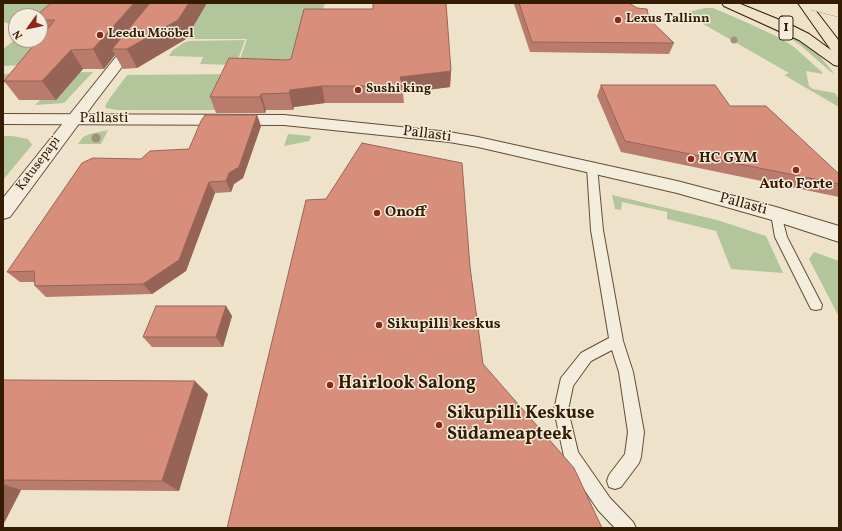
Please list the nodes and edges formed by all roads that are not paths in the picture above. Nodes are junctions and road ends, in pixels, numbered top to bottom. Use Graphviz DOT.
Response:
graph roads {
  1 [pos="165,3"];
  2 [pos="728,3"];
  3 [pos="804,3"];
  4 [pos="812,3"];
  5 [pos="823,3"];
  6 [pos="839,13"];
  7 [pos="825,32"];
  8 [pos="839,51"];
  9 [pos="839,62"];
  10 [pos="3,119"];
  11 [pos="73,119"];
  12 [pos="592,167"];
  13 [pos="3,212"];
  14 [pos="776,214"];
  15 [pos="839,234"];
  16 [pos="816,305"];
  17 [pos="616,341"];
  18 [pos="615,481"];
  19 [pos="627,528"];
  1 -- 11 [label="street, Katusepapi"];
  2 -- 9 [label="main road, 1"];
  3 -- 7 [label="main road"];
  4 -- 6 [label="main road, bridge"];
  5 -- 6 [label="main road"];
  6 -- 7 [label="main road"];
  7 -- 8 [label="main road"];
  10 -- 11 [label="street, Pallasti"];
  11 -- 12 [label="street, Pallasti"];
  11 -- 13 [label="street, Katusepapi"];
  12 -- 14 [label="street, Pallasti"];
  12 -- 17 [label="lane"];
  14 -- 15 [label="street, Pallasti"];
  14 -- 16 [label="lane"];
  17 -- 18 [label="lane"];
  17 -- 19 [label="lane"];
}
